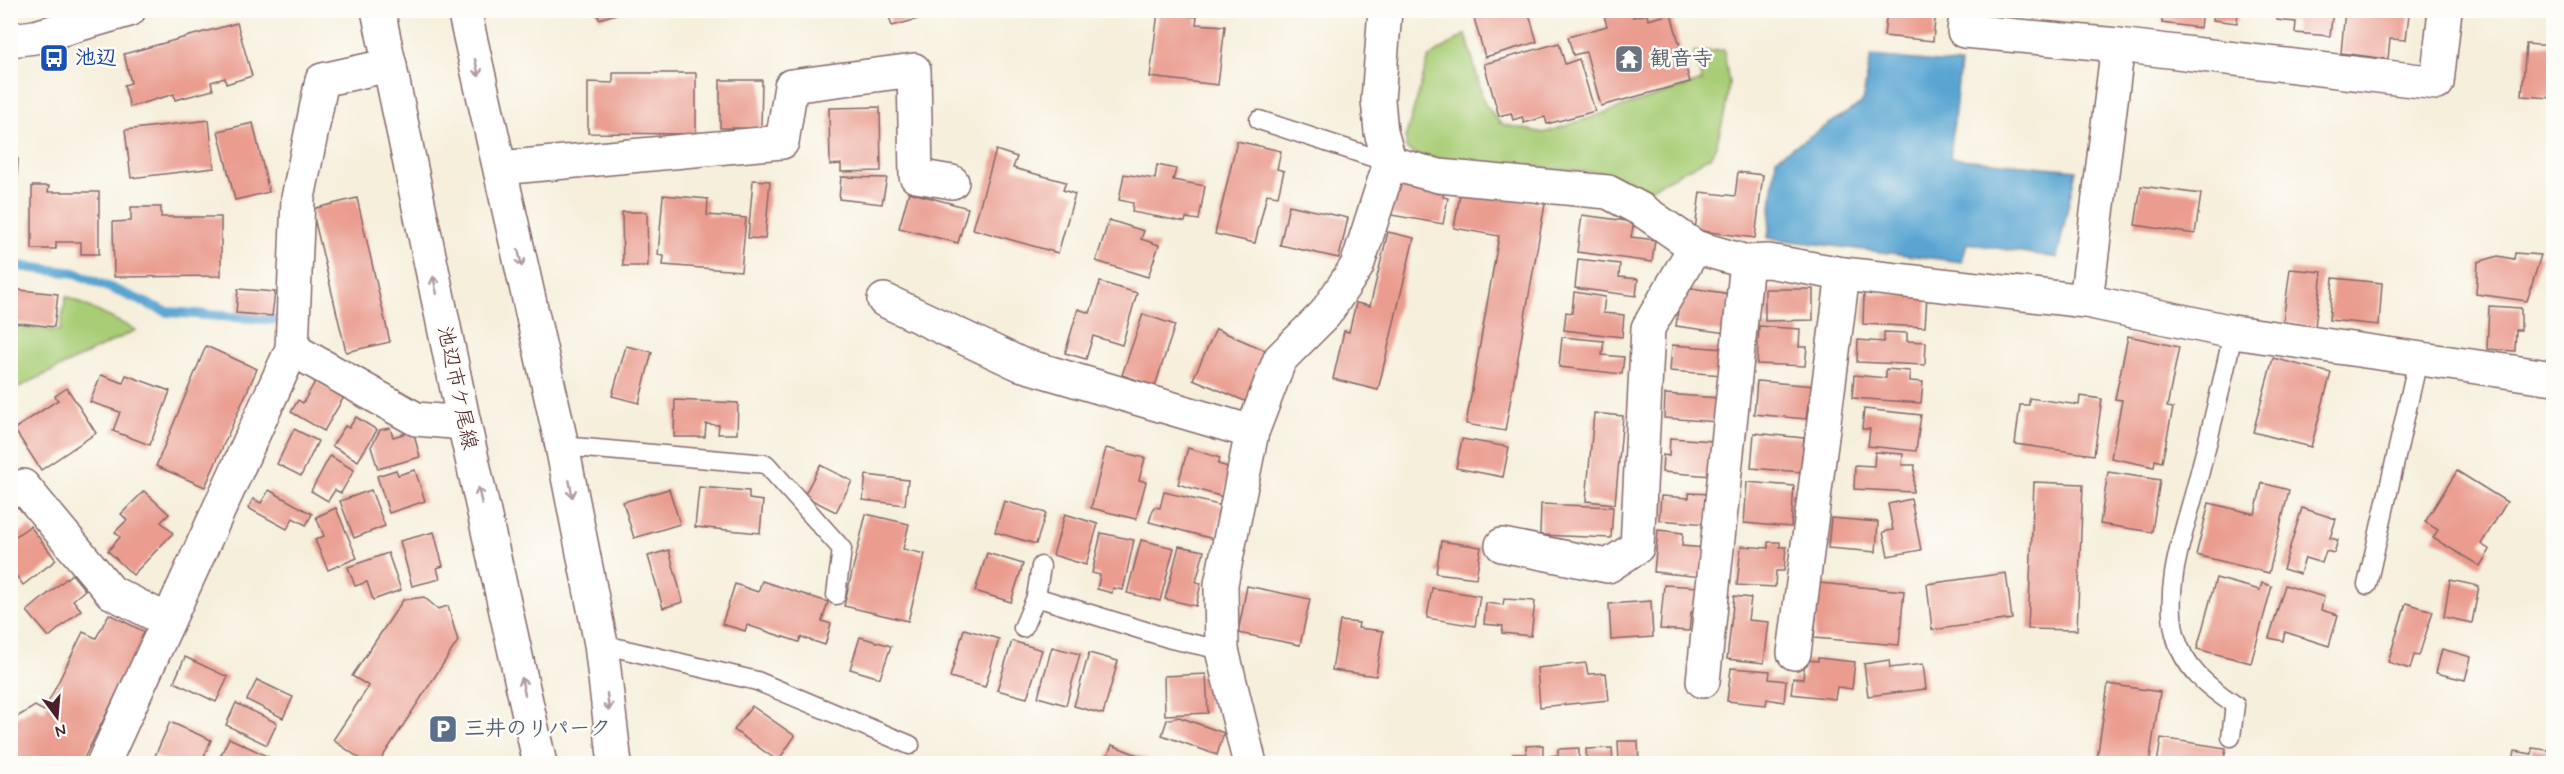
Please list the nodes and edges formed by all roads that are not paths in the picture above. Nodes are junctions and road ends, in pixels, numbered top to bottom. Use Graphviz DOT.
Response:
graph roads {
  1 [pos="129,10"];
  2 [pos="378,10"];
  3 [pos="464,10"];
  4 [pos="1385,10"];
  5 [pos="1967,10"];
  6 [pos="2445,10"];
  7 [pos="10,40"];
  8 [pos="2118,45"];
  9 [pos="390,64"];
  10 [pos="1259,120"];
  11 [pos="1390,163"];
  12 [pos="500,168"];
  13 [pos="952,182"];
  14 [pos="1695,248"];
  15 [pos="1748,262"];
  16 [pos="1844,274"];
  17 [pos="884,300"];
  18 [pos="2086,301"];
  19 [pos="2233,332"];
  20 [pos="292,350"];
  21 [pos="2418,360"];
  22 [pos="2553,378"];
  23 [pos="464,423"];
  24 [pos="1252,432"];
  25 [pos="562,446"];
  26 [pos="10,492"];
  27 [pos="1502,545"];
  28 [pos="1041,566"];
  29 [pos="2367,585"];
  30 [pos="836,595"];
  31 [pos="1036,597"];
  32 [pos="168,621"];
  33 [pos="1023,628"];
  34 [pos="601,644"];
  35 [pos="1222,650"];
  36 [pos="1794,653"];
  37 [pos="1703,681"];
  38 [pos="2231,737"];
  39 [pos="910,745"];
  40 [pos="103,764"];
  41 [pos="540,764"];
  42 [pos="615,764"];
  43 [pos="1250,764"];
  1 -- 7 [label="street"];
  2 -- 9 [label="street, 池辺市ケ尾線"];
  3 -- 12 [label="street, one-way"];
  4 -- 11 [label="street"];
  5 -- 8 [label="street"];
  6 -- 8 [label="street"];
  8 -- 18 [label="street"];
  9 -- 20 [label="street"];
  23 -- 9 [label="street, 池辺市ケ尾線, one-way"];
  10 -- 11 [label="lane"];
  11 -- 14 [label="street"];
  11 -- 24 [label="street"];
  12 -- 13 [label="street"];
  12 -- 25 [label="street, one-way"];
  14 -- 15 [label="street"];
  14 -- 27 [label="street"];
  15 -- 16 [label="street"];
  15 -- 37 [label="street"];
  16 -- 18 [label="street"];
  16 -- 36 [label="street"];
  17 -- 24 [label="street"];
  18 -- 19 [label="street"];
  19 -- 21 [label="street"];
  19 -- 38 [label="lane"];
  20 -- 23 [label="street"];
  20 -- 32 [label="street"];
  21 -- 22 [label="street"];
  21 -- 29 [label="lane"];
  41 -- 23 [label="street, 池辺市ケ尾線, one-way"];
  24 -- 35 [label="street"];
  25 -- 30 [label="lane"];
  25 -- 34 [label="street, one-way"];
  26 -- 32 [label="street"];
  28 -- 31 [label="lane"];
  31 -- 33 [label="lane"];
  31 -- 35 [label="lane"];
  32 -- 40 [label="street"];
  34 -- 39 [label="lane"];
  34 -- 42 [label="street, one-way"];
  35 -- 43 [label="street"];
}
